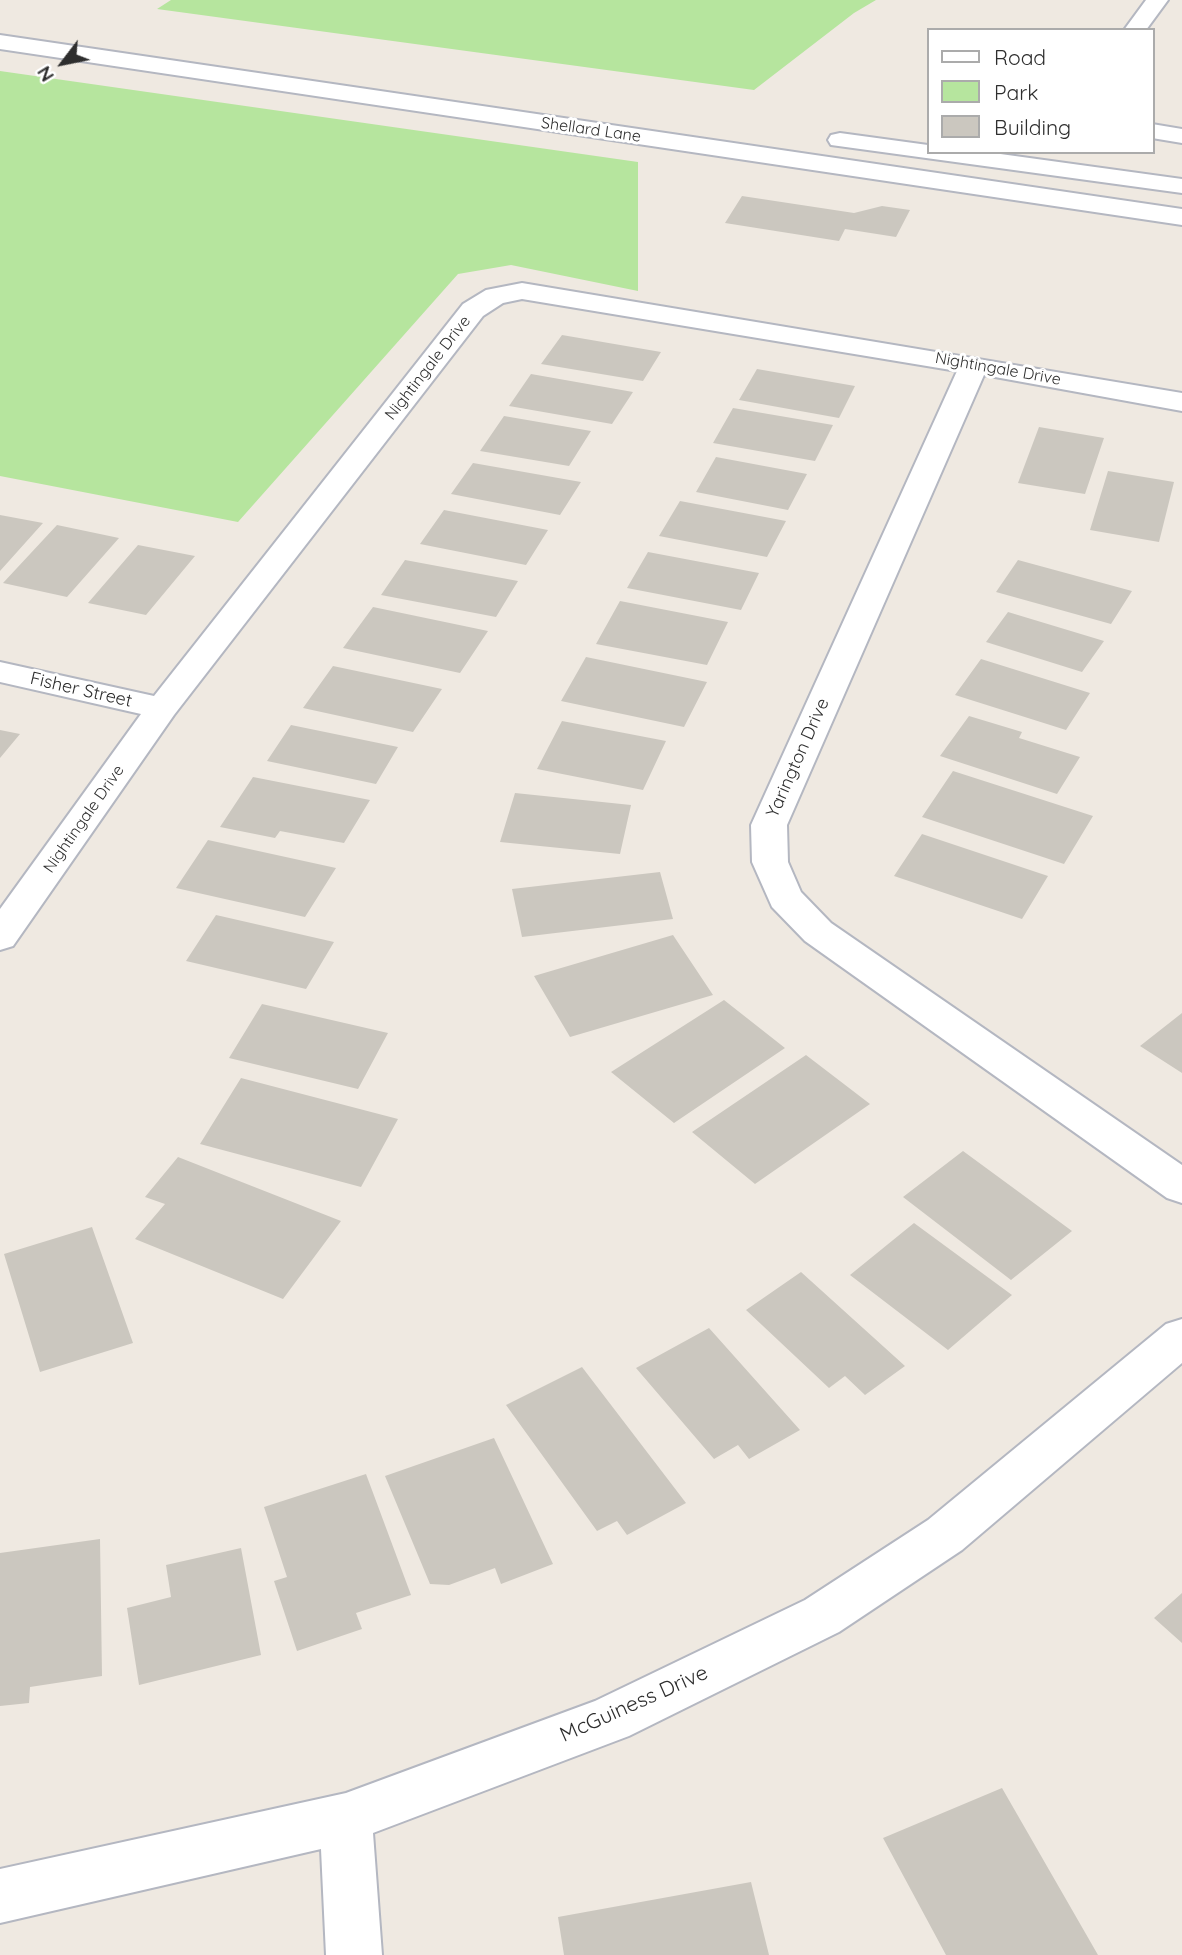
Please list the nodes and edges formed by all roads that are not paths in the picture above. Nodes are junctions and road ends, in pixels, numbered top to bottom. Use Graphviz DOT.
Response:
graph roads {
  1 [pos="1157,0"];
  2 [pos="0,25"];
  3 [pos="1136,28"];
  4 [pos="0,42"];
  5 [pos="598,108"];
  6 [pos="1154,131"];
  7 [pos="1182,136"];
  8 [pos="818,137"];
  9 [pos="926,152"];
  10 [pos="944,154"];
  11 [pos="1182,186"];
  12 [pos="1182,217"];
  13 [pos="974,365"];
  14 [pos="1182,402"];
  15 [pos="0,672"];
  16 [pos="162,708"];
  17 [pos="0,937"];
  18 [pos="1182,1187"];
  19 [pos="1182,1337"];
  20 [pos="346,1818"];
  21 [pos="0,1896"];
  22 [pos="354,1955"];
  1 -- 3 [label="street"];
  2 -- 5 [label="street, Shellard Lane"];
  4 -- 12 [label="street, Shellard Lane"];
  6 -- 7 [label="street"];
  8 -- 9 [label="street"];
  10 -- 11 [label="street"];
  13 -- 14 [label="street, Nightingale Drive"];
  13 -- 16 [label="street, Nightingale Drive"];
  13 -- 18 [label="street, Yarington Drive"];
  15 -- 16 [label="street, Fisher Street"];
  16 -- 17 [label="street, Nightingale Drive"];
  19 -- 20 [label="street, McGuiness Drive"];
  20 -- 21 [label="street, McGuiness Drive"];
  20 -- 22 [label="street"];
}
